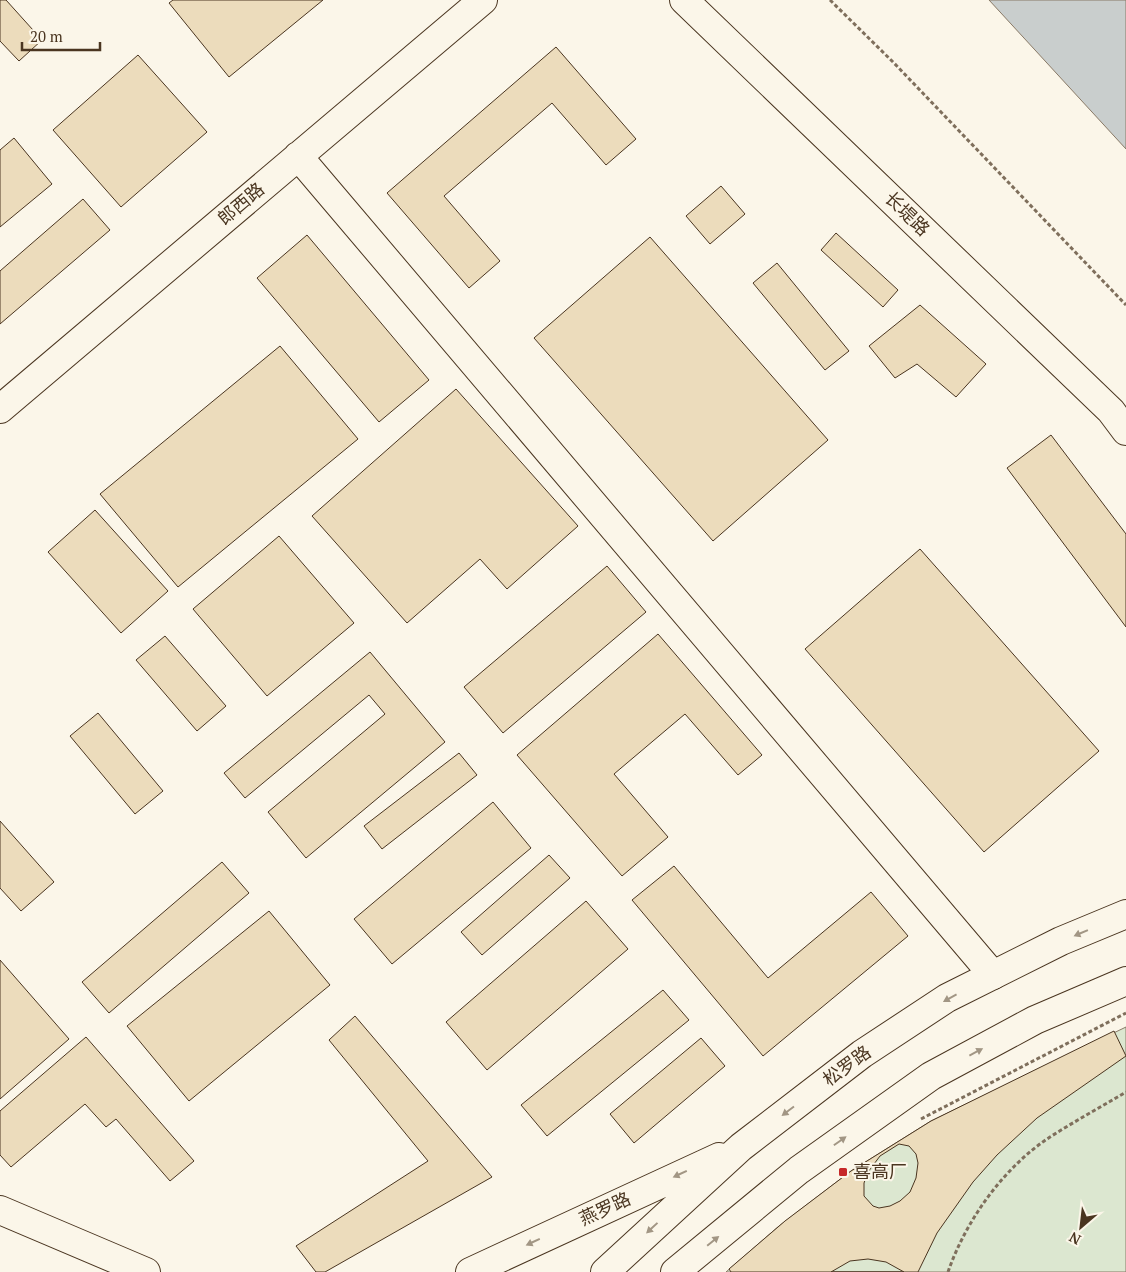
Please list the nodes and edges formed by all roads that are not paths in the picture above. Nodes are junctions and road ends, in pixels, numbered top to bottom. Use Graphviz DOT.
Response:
graph roads {
  1 [pos="483,0"];
  2 [pos="684,0"];
  3 [pos="298,156"];
  4 [pos="0,409"];
  5 [pos="1126,431"];
  6 [pos="1126,914"];
  7 [pos="993,975"];
  8 [pos="1126,981"];
  9 [pos="741,1147"];
  10 [pos="0,1210"];
  11 [pos="146,1272"];
  12 [pos="470,1272"];
  13 [pos="605,1272"];
  14 [pos="675,1272"];
  1 -- 3 [label="street, 郎西路"];
  2 -- 5 [label="street, 长堤路"];
  3 -- 4 [label="street, 郎西路"];
  3 -- 7 [label="street"];
  6 -- 7 [label="street, 松罗路, one-way"];
  7 -- 9 [label="street, 松罗路, one-way"];
  14 -- 8 [label="street, one-way"];
  9 -- 12 [label="street, 燕罗路, one-way"];
  9 -- 13 [label="street, 松罗路, one-way"];
  10 -- 11 [label="street"];
}
